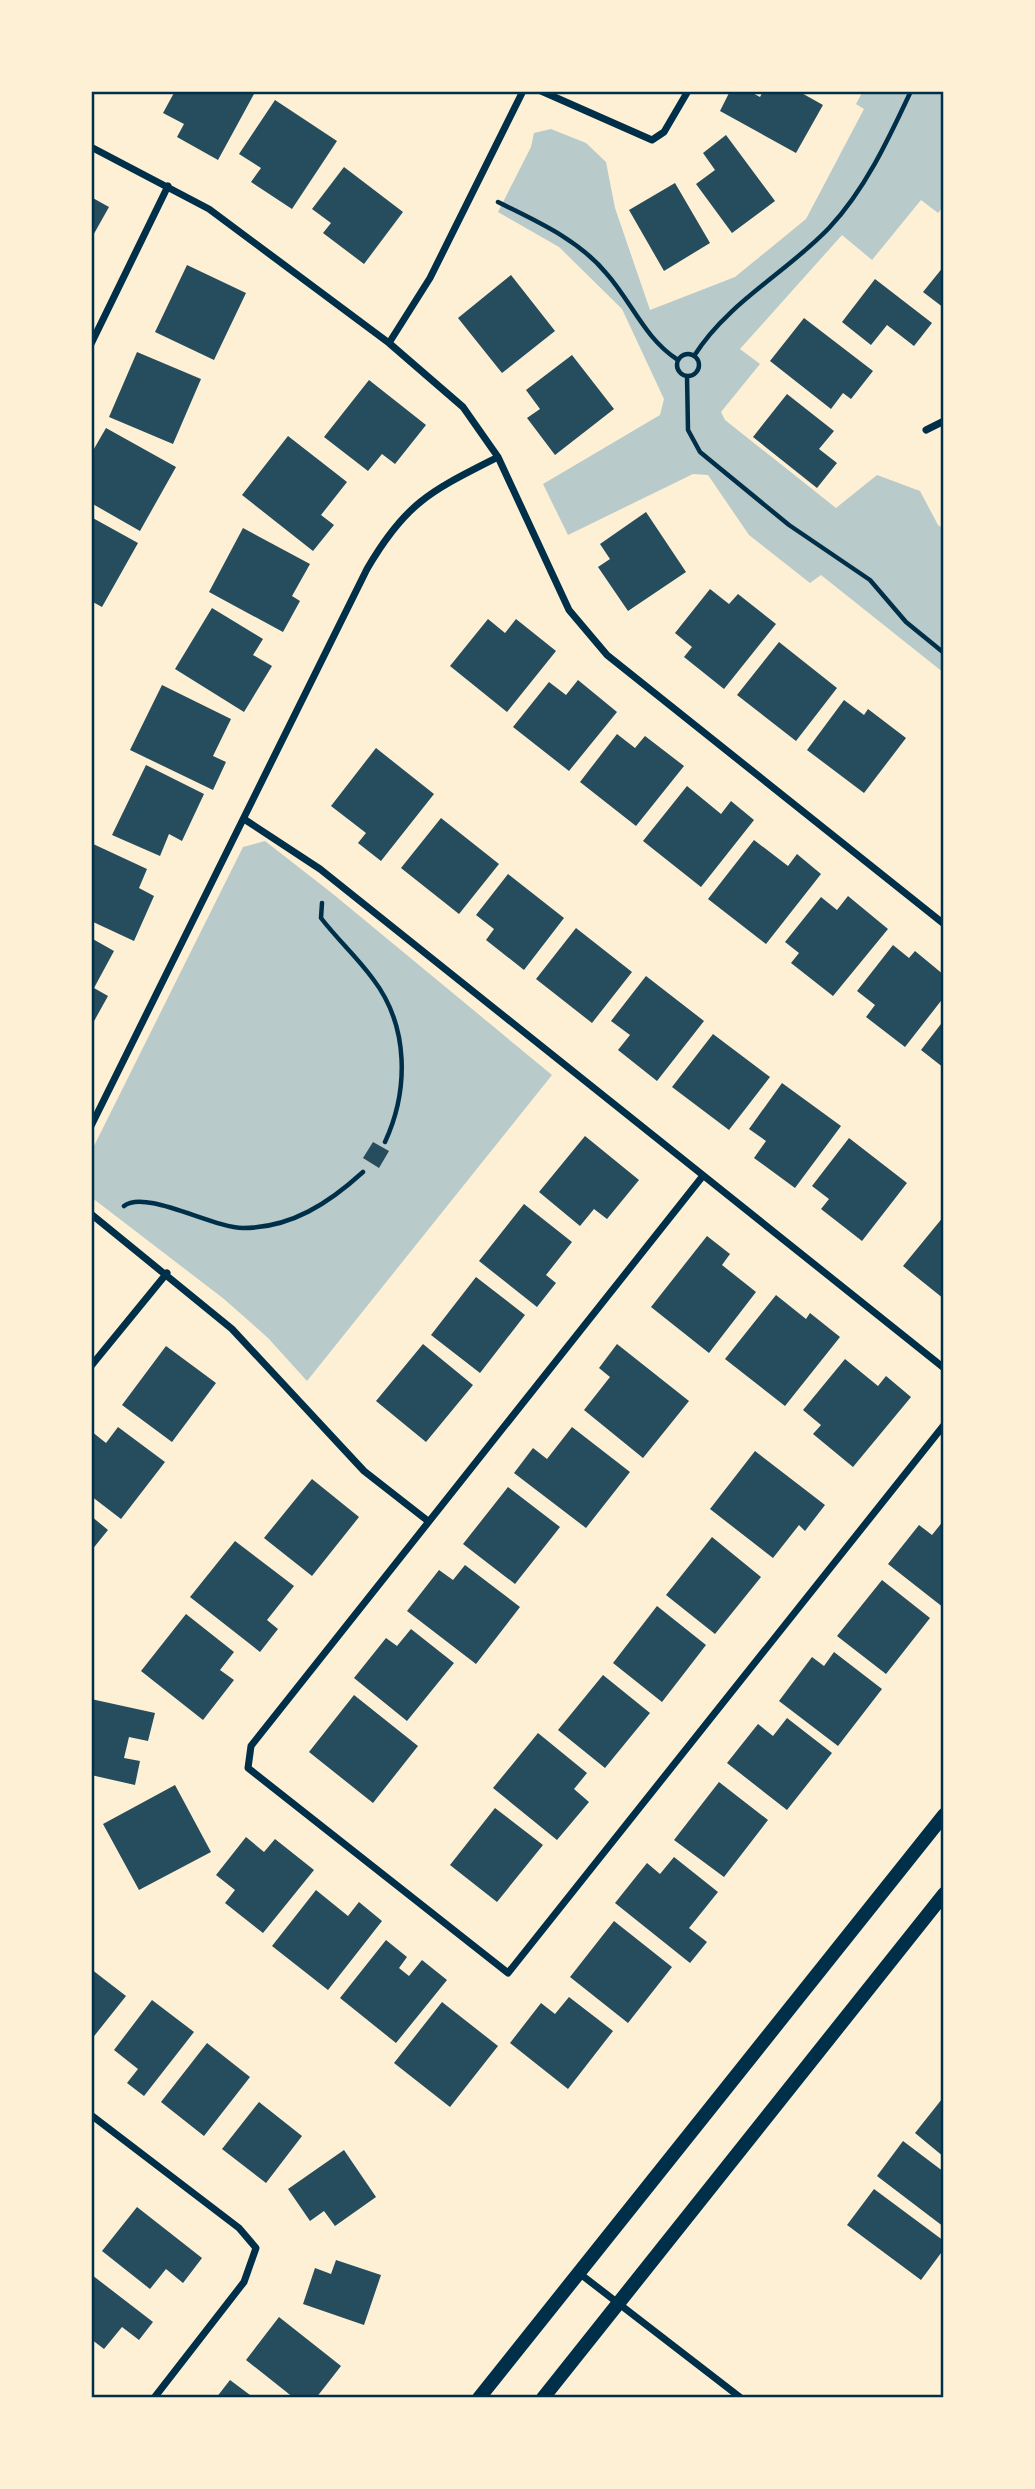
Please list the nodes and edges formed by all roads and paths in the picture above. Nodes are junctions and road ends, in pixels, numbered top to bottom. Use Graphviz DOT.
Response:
graph roads {
  1 [pos="523,91"];
  2 [pos="541,91"];
  3 [pos="688,91"];
  4 [pos="911,91"];
  5 [pos="91,147"];
  6 [pos="168,186"];
  7 [pos="498,202"];
  8 [pos="388,343"];
  9 [pos="91,344"];
  10 [pos="694,356"];
  11 [pos="678,360"];
  12 [pos="687,376"];
  13 [pos="944,421"];
  14 [pos="926,430"];
  15 [pos="498,457"];
  16 [pos="944,653"];
  17 [pos="243,819"];
  18 [pos="322,903"];
  19 [pos="944,924"];
  20 [pos="91,1126"];
  21 [pos="385,1142"];
  22 [pos="363,1172"];
  23 [pos="702,1177"];
  24 [pos="124,1206"];
  25 [pos="91,1214"];
  26 [pos="167,1273"];
  27 [pos="91,1366"];
  28 [pos="944,1368"];
  29 [pos="944,1425"];
  30 [pos="428,1521"];
  31 [pos="944,1815"];
  32 [pos="944,1894"];
  33 [pos="91,2115"];
  34 [pos="579,2273"];
  35 [pos="619,2304"];
  36 [pos="154,2398"];
  37 [pos="479,2398"];
  38 [pos="543,2398"];
  39 [pos="741,2398"];
  1 -- 8 [label="street"];
  2 -- 3 [label="street"];
  4 -- 10 [label="path"];
  5 -- 6 [label="street"];
  6 -- 8 [label="street"];
  6 -- 9 [label="street"];
  7 -- 11 [label="path"];
  8 -- 15 [label="street"];
  10 -- 11 [label="path"];
  10 -- 12 [label="path"];
  11 -- 12 [label="path"];
  12 -- 16 [label="path"];
  13 -- 14 [label="street"];
  15 -- 17 [label="street"];
  15 -- 19 [label="street"];
  17 -- 20 [label="street"];
  17 -- 23 [label="street"];
  18 -- 21 [label="path"];
  22 -- 24 [label="path"];
  23 -- 28 [label="street"];
  23 -- 30 [label="street"];
  25 -- 26 [label="street"];
  26 -- 27 [label="street"];
  26 -- 30 [label="street"];
  29 -- 30 [label="street"];
  31 -- 34 [label="main road"];
  32 -- 35 [label="main road"];
  33 -- 36 [label="street"];
  34 -- 35 [label="street"];
  34 -- 37 [label="main road"];
  35 -- 38 [label="main road"];
  35 -- 39 [label="street"];
}
